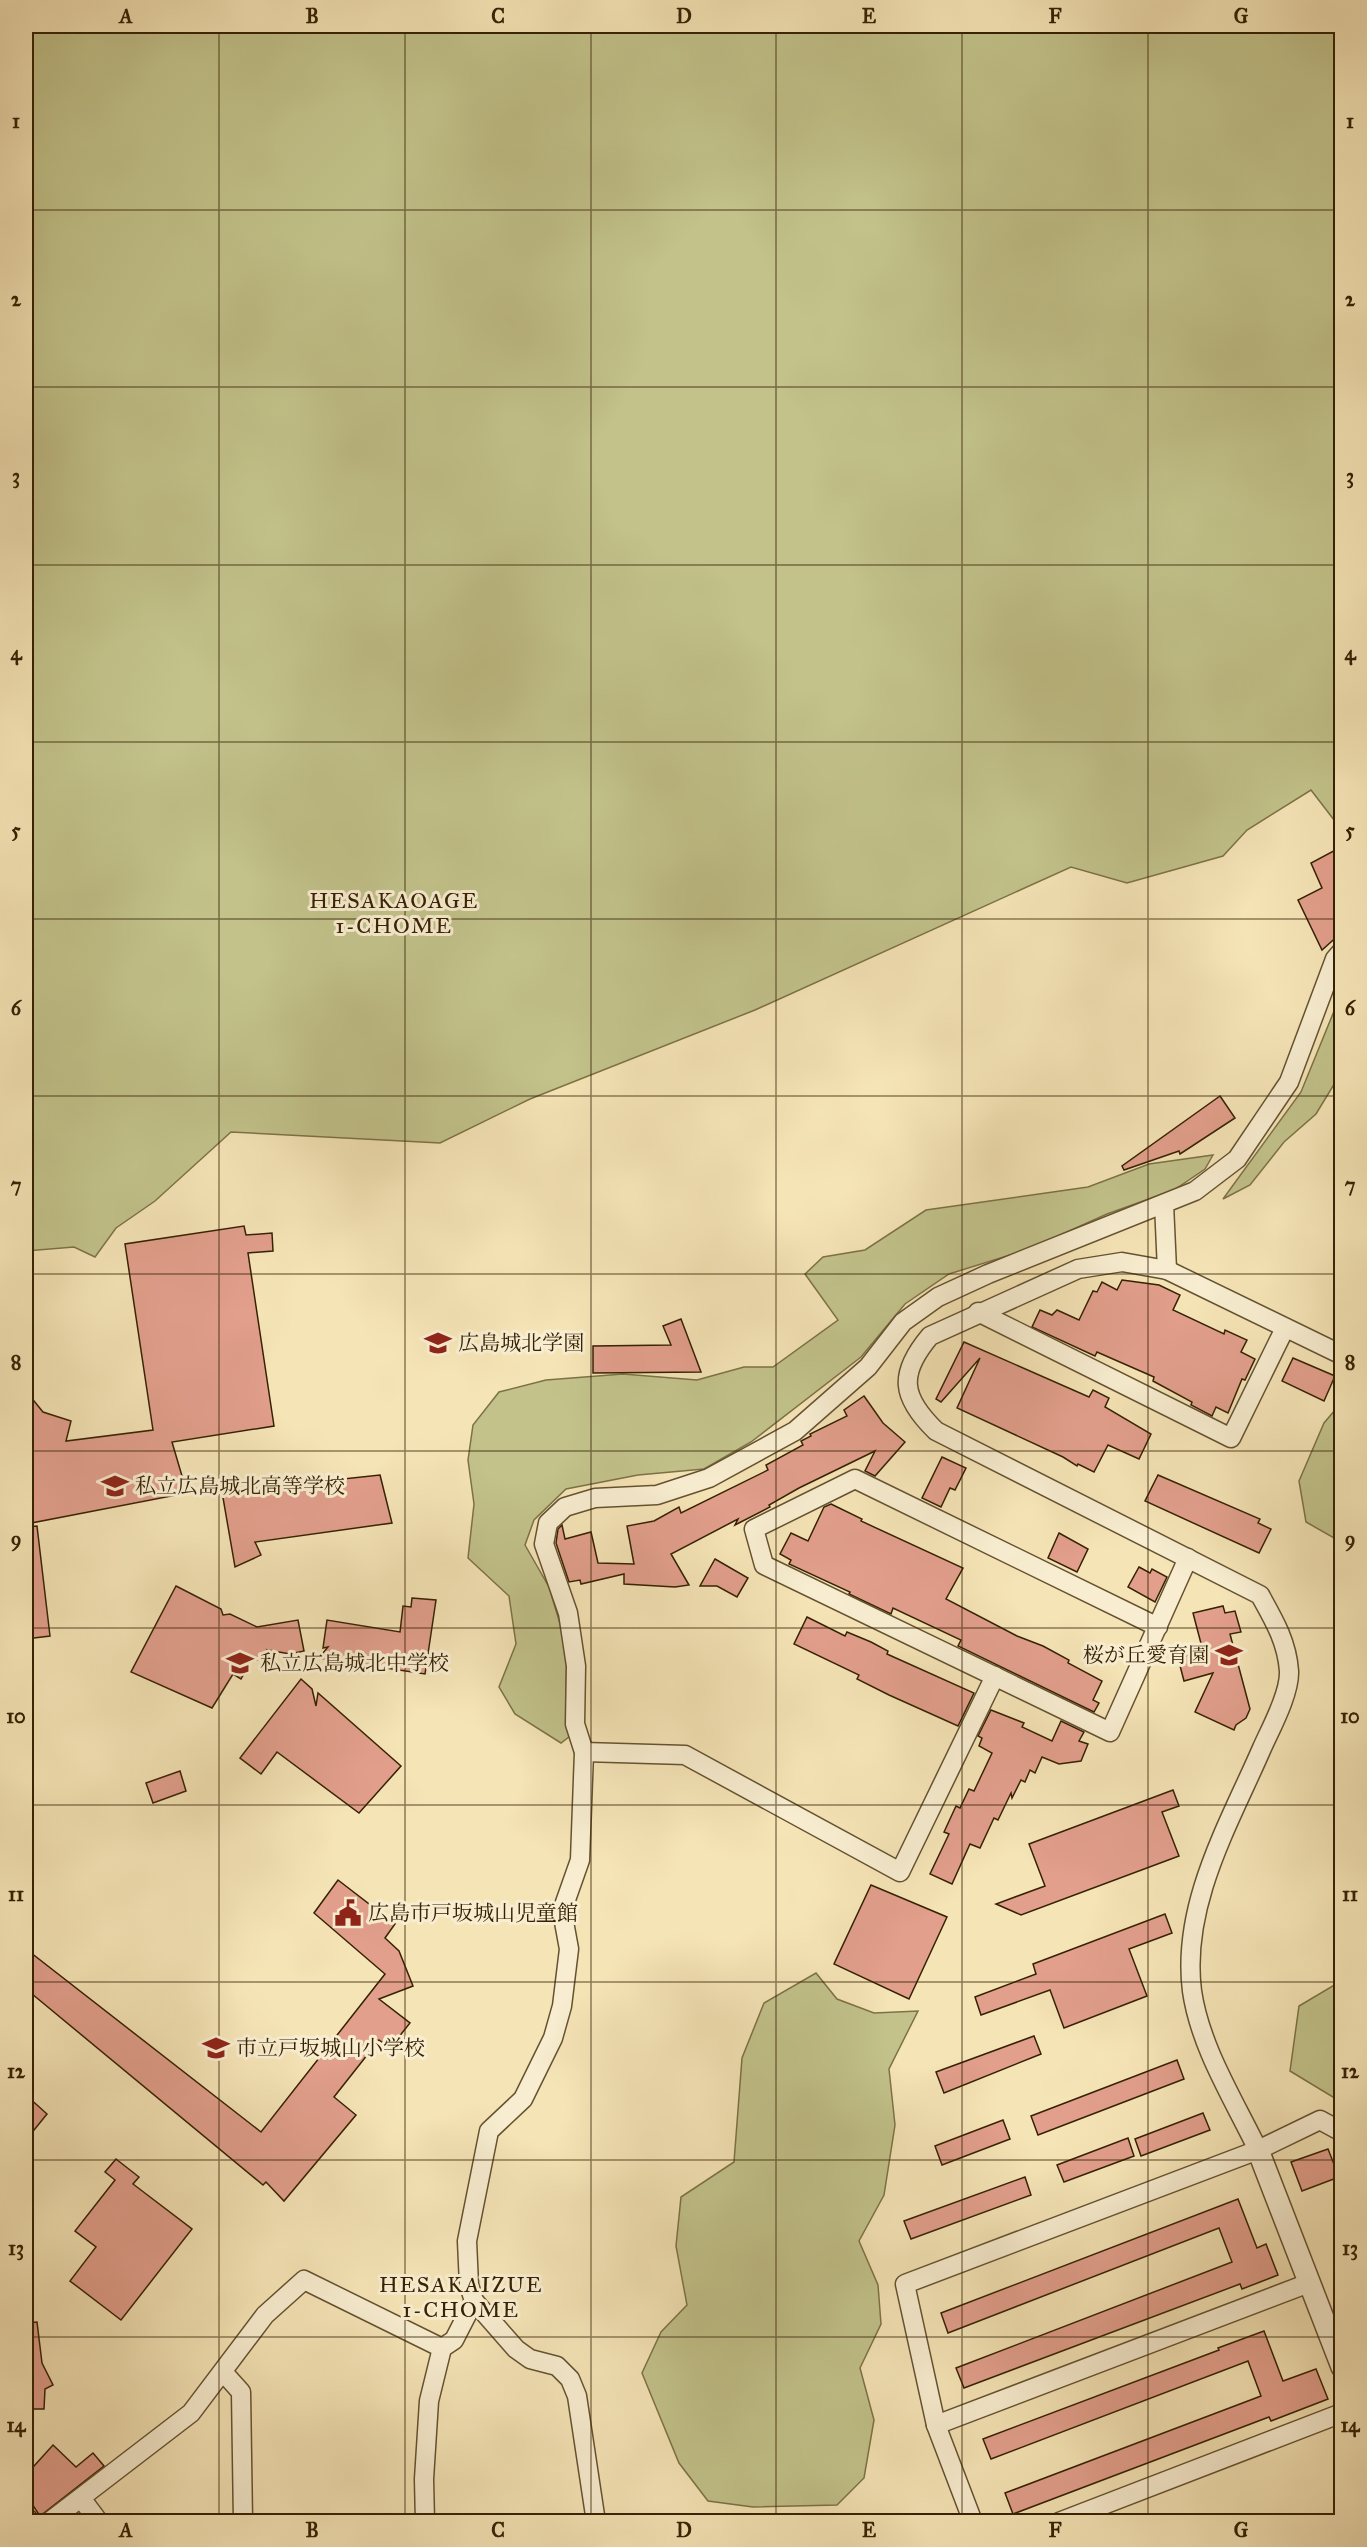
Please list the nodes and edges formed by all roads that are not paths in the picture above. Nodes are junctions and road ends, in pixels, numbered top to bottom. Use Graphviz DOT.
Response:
graph roads {
  1 [pos="1341,951"];
  2 [pos="1164,1204"];
  3 [pos="1167,1270"];
  4 [pos="978,1312"];
  5 [pos="1285,1328"];
  6 [pos="1341,1355"];
  7 [pos="1188,1558"];
  8 [pos="1158,1627"];
  9 [pos="995,1676"];
  10 [pos="584,1752"];
  11 [pos="1341,2132"];
  12 [pos="1258,2150"];
  13 [pos="1309,2283"];
  14 [pos="474,2301"];
  15 [pos="442,2348"];
  16 [pos="1341,2367"];
  17 [pos="223,2372"];
  18 [pos="1341,2413"];
  19 [pos="936,2425"];
  20 [pos="81,2498"];
  21 [pos="49,2522"];
  22 [pos="99,2522"];
  23 [pos="243,2522"];
  24 [pos="424,2522"];
  25 [pos="596,2522"];
  26 [pos="973,2522"];
  27 [pos="1059,2522"];
  1 -- 2 [label="street"];
  2 -- 3 [label="street"];
  2 -- 10 [label="street"];
  3 -- 4 [label="street"];
  3 -- 5 [label="street"];
  4 -- 5 [label="street"];
  4 -- 7 [label="street"];
  5 -- 6 [label="street"];
  7 -- 8 [label="street"];
  7 -- 12 [label="street"];
  8 -- 9 [label="street"];
  8 -- 9 [label="street"];
  9 -- 10 [label="street"];
  10 -- 14 [label="street"];
  11 -- 12 [label="street"];
  12 -- 13 [label="street"];
  12 -- 19 [label="street"];
  13 -- 16 [label="street"];
  13 -- 19 [label="street"];
  14 -- 15 [label="street"];
  14 -- 25 [label="street"];
  15 -- 17 [label="street"];
  15 -- 24 [label="street"];
  17 -- 20 [label="street"];
  17 -- 23 [label="street"];
  18 -- 27 [label="street"];
  19 -- 26 [label="street"];
  20 -- 21 [label="street"];
  20 -- 22 [label="street"];
}
